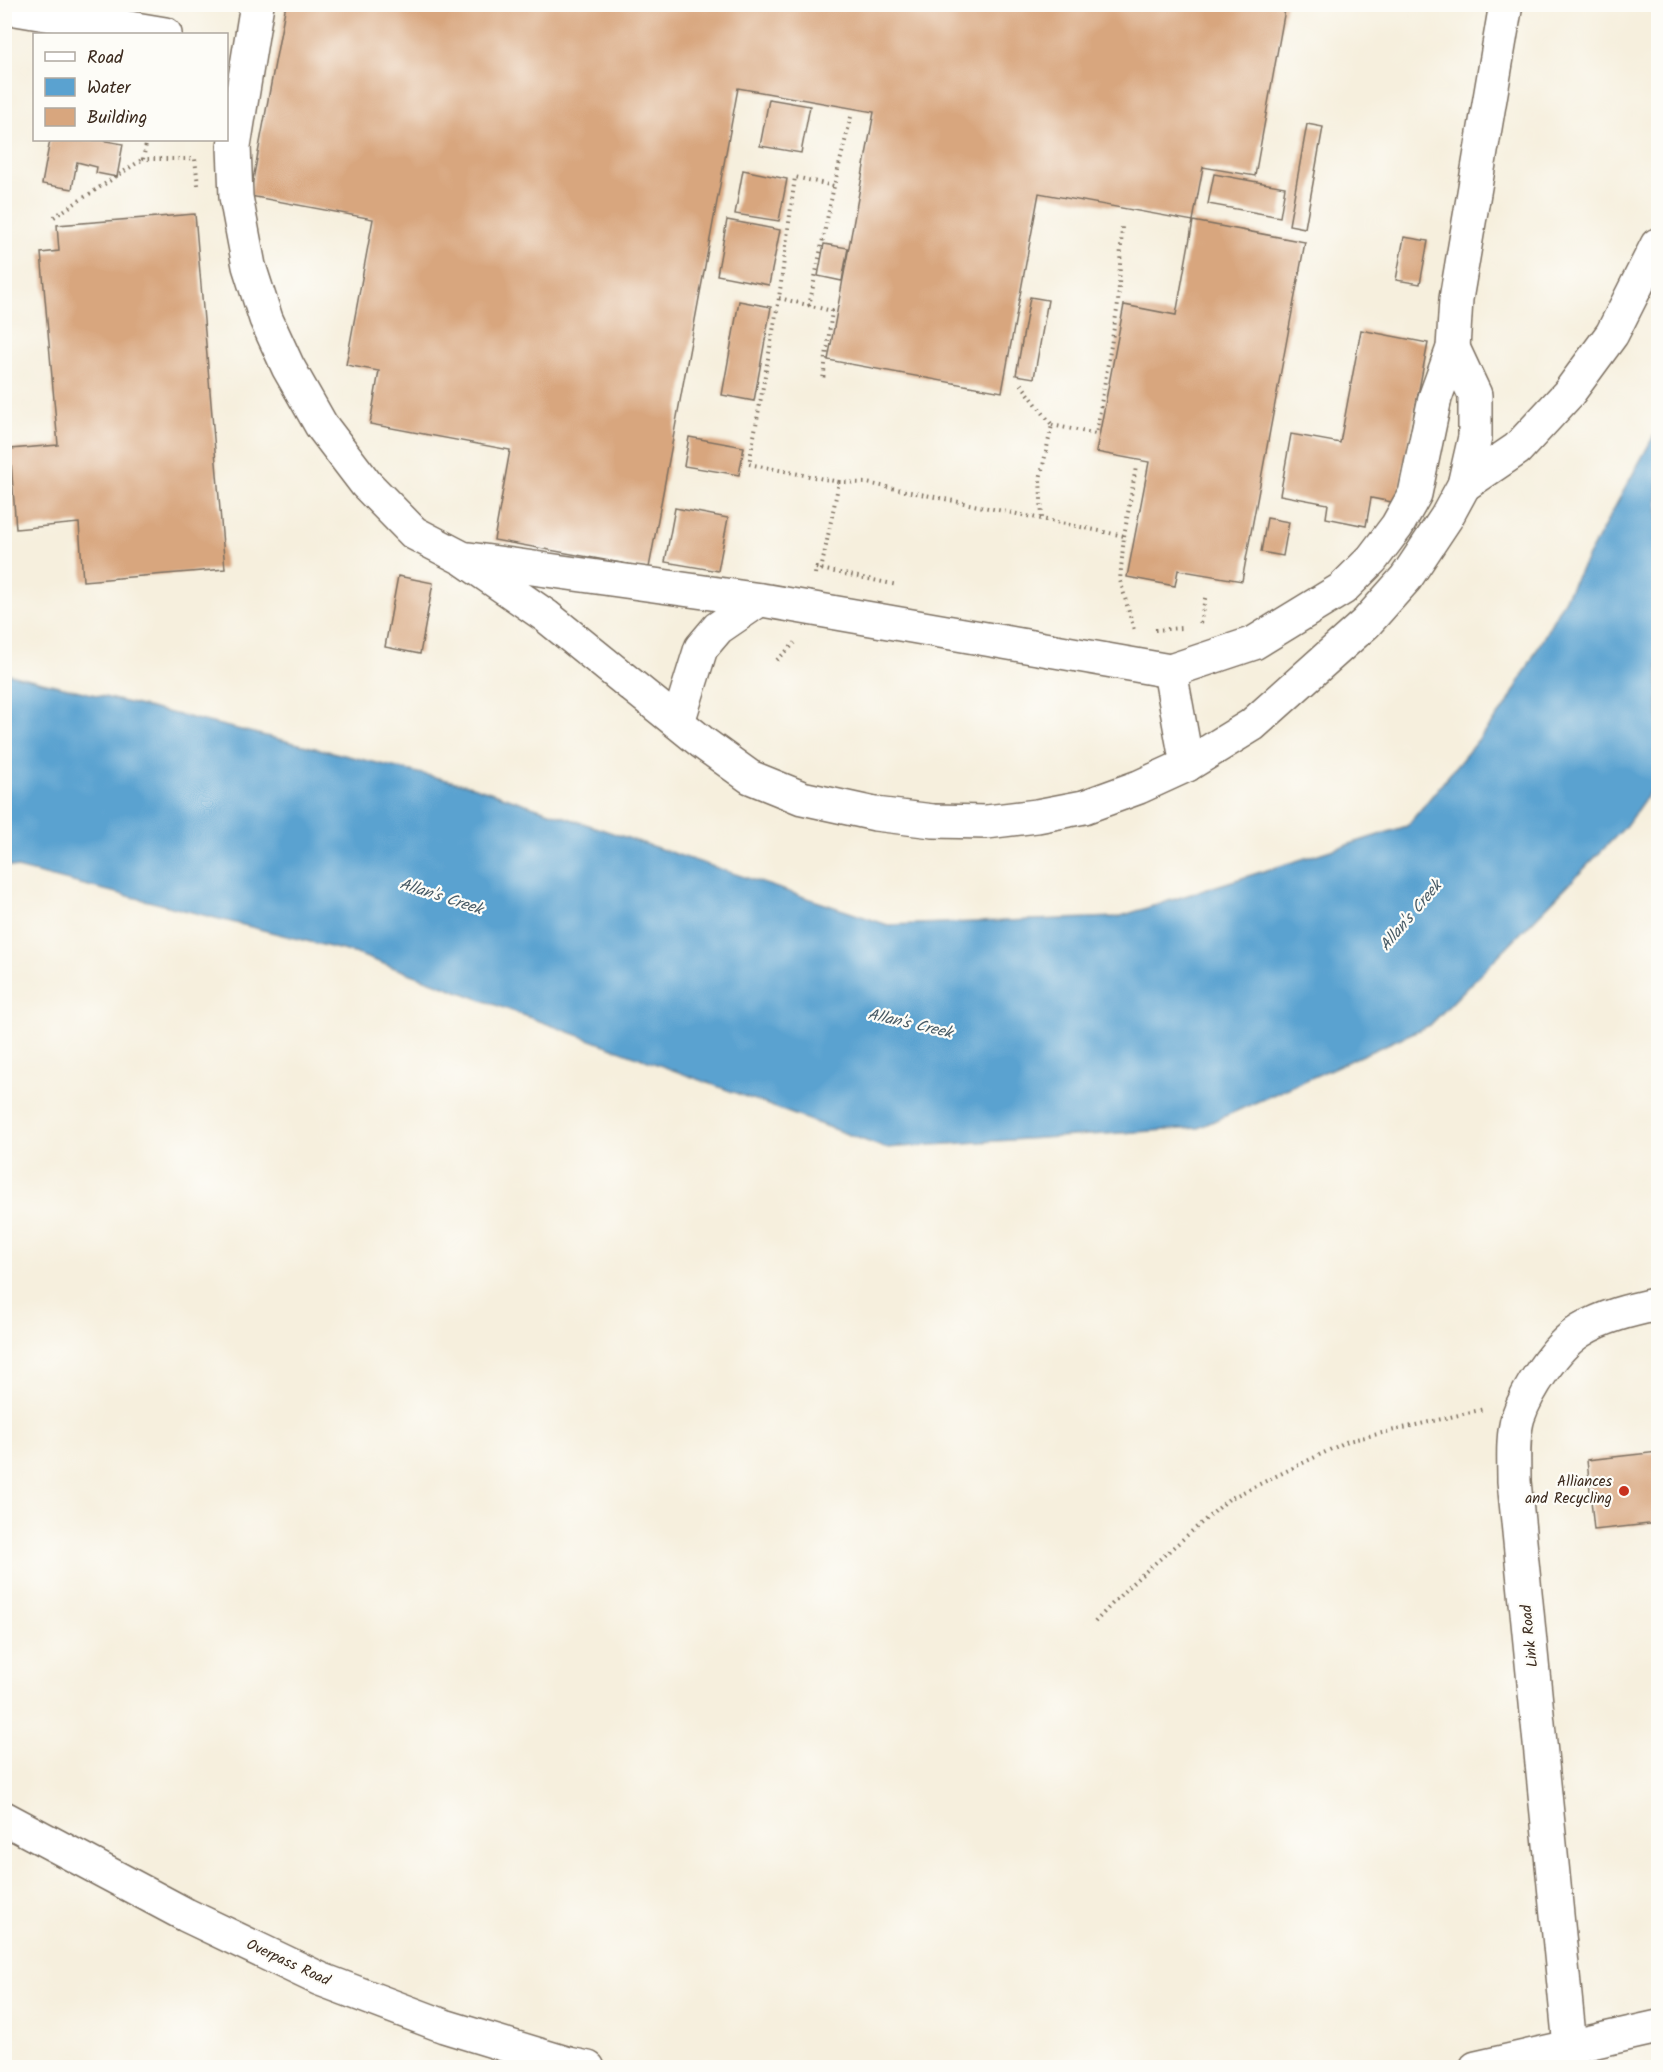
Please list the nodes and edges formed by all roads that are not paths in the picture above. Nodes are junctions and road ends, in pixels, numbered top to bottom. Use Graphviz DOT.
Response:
graph roads {
  1 [pos="258,4"];
  2 [pos="1506,4"];
  3 [pos="4,7"];
  4 [pos="159,33"];
  5 [pos="238,47"];
  6 [pos="1657,245"];
  7 [pos="1453,348"];
  8 [pos="1464,485"];
  9 [pos="462,558"];
  10 [pos="550,570"];
  11 [pos="759,600"];
  12 [pos="546,616"];
  13 [pos="1170,671"];
  14 [pos="678,722"];
  15 [pos="1187,765"];
  16 [pos="1659,1304"];
  17 [pos="4,1818"];
  18 [pos="1659,2027"];
  19 [pos="1570,2046"];
  20 [pos="588,2067"];
  21 [pos="1476,2067"];
  1 -- 5 [label="street"];
  2 -- 7 [label="street"];
  3 -- 4 [label="street"];
  5 -- 9 [label="street"];
  6 -- 8 [label="street"];
  7 -- 8 [label="street"];
  7 -- 13 [label="street"];
  8 -- 15 [label="street"];
  9 -- 10 [label="street"];
  9 -- 12 [label="street"];
  10 -- 11 [label="street"];
  10 -- 12 [label="street"];
  11 -- 13 [label="street"];
  11 -- 14 [label="street"];
  12 -- 14 [label="street"];
  13 -- 15 [label="street"];
  14 -- 15 [label="street"];
  16 -- 19 [label="street, Link Road"];
  17 -- 20 [label="street, Overpass Road"];
  18 -- 19 [label="street"];
  19 -- 21 [label="street"];
}
